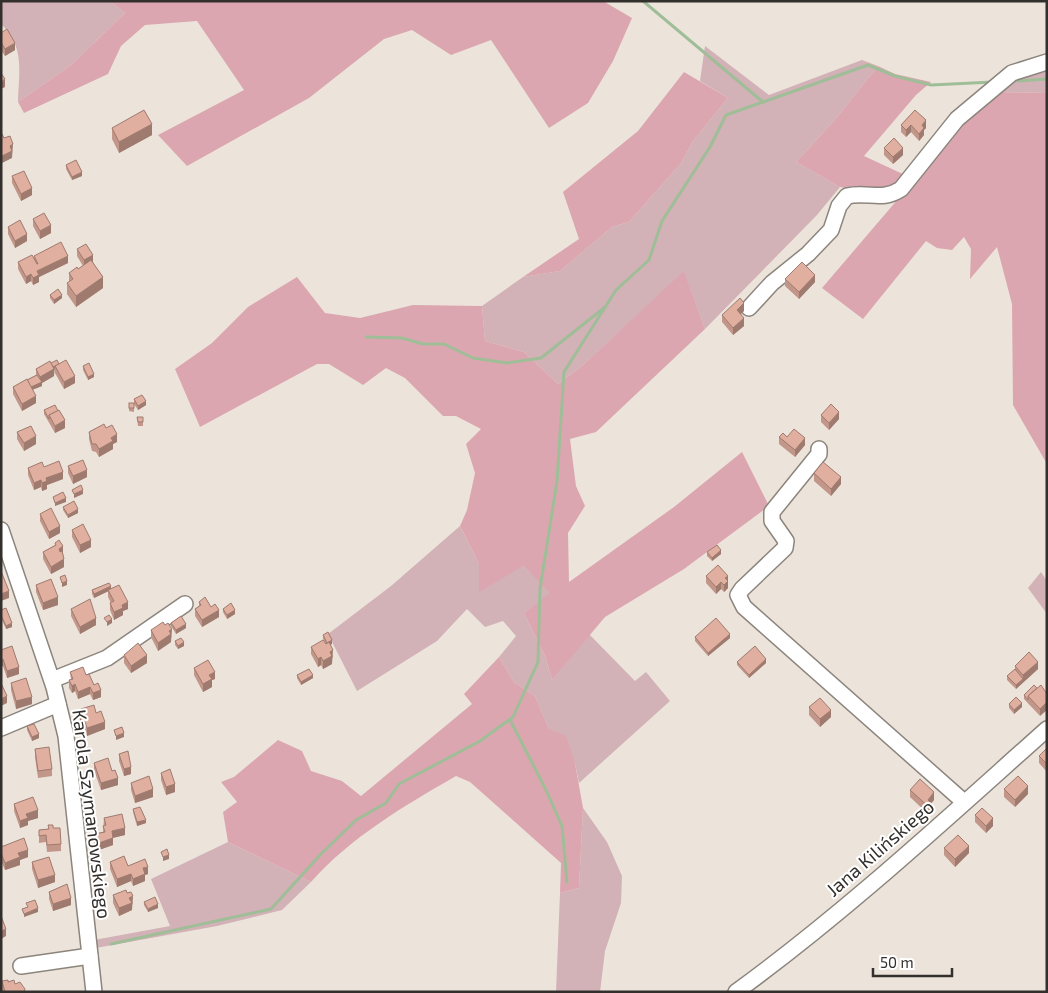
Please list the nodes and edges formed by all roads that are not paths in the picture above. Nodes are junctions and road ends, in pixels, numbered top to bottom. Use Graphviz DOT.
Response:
graph roads {
  1 [pos="1047,62"];
  2 [pos="749,308"];
  3 [pos="819,449"];
  4 [pos="1,530"];
  5 [pos="185,604"];
  6 [pos="52,680"];
  7 [pos="58,704"];
  8 [pos="1,728"];
  9 [pos="1047,729"];
  10 [pos="964,802"];
  11 [pos="90,956"];
  12 [pos="21,966"];
  13 [pos="94,992"];
  14 [pos="736,992"];
  1 -- 2 [label="street"];
  3 -- 10 [label="street"];
  4 -- 6 [label="street, Karola Szymanowskiego"];
  5 -- 6 [label="street"];
  6 -- 7 [label="street, Karola Szymanowskiego"];
  7 -- 8 [label="street"];
  7 -- 11 [label="street, Karola Szymanowskiego"];
  9 -- 10 [label="street, Jana Kilińskiego"];
  10 -- 14 [label="street, Jana Kilińskiego"];
  11 -- 12 [label="street"];
  11 -- 13 [label="street, Karola Szymanowskiego"];
}
